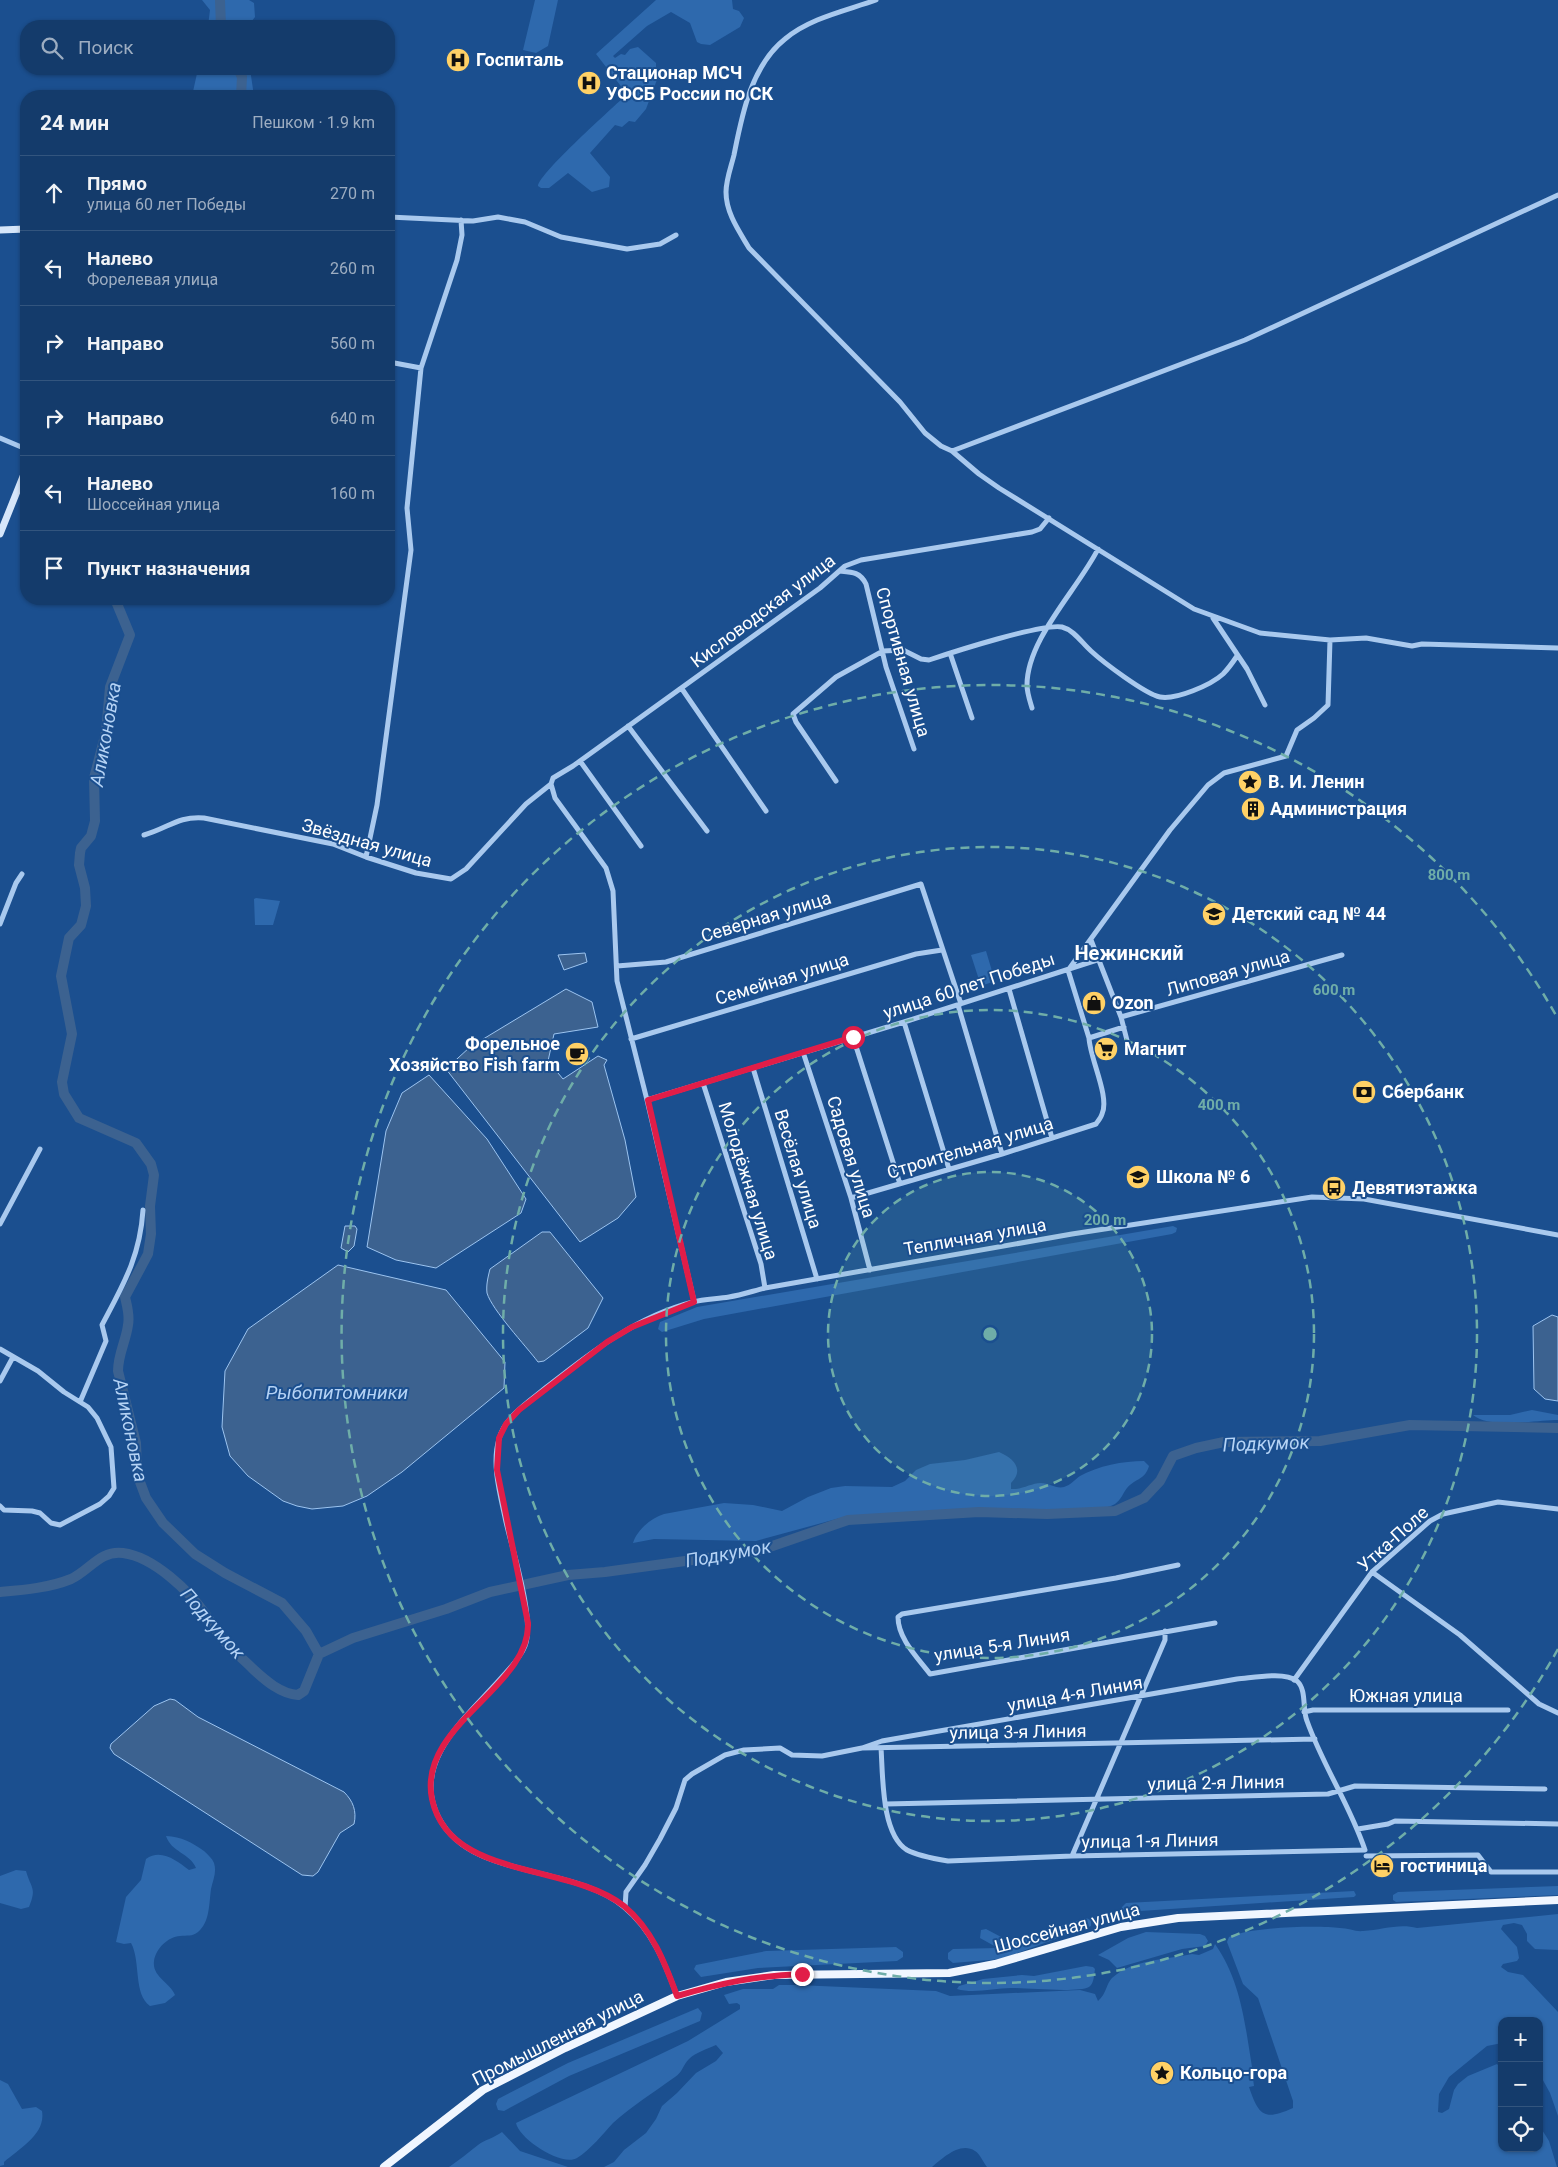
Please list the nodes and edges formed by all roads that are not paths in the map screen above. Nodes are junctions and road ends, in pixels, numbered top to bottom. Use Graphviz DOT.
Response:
graph roads {
  1 [pos="876,0"];
  2 [pos="1558,195"];
  3 [pos="395,217"];
  4 [pos="462,220"];
  5 [pos="20,229"];
  6 [pos="0,230"];
  7 [pos="676,235"];
  8 [pos="395,363"];
  9 [pos="421,368"];
  10 [pos="0,438"];
  11 [pos="20,446"];
  12 [pos="952,451"];
  13 [pos="20,484"];
  14 [pos="1049,518"];
  15 [pos="0,534"];
  16 [pos="1098,548"];
  17 [pos="840,571"];
  18 [pos="1213,617"];
  19 [pos="1046,628"];
  20 [pos="1330,640"];
  21 [pos="1558,648"];
  22 [pos="883,651"];
  23 [pos="950,653"];
  24 [pos="1237,656"];
  25 [pos="682,689"];
  26 [pos="1265,705"];
  27 [pos="1032,708"];
  28 [pos="972,718"];
  29 [pos="628,726"];
  30 [pos="914,749"];
  31 [pos="580,761"];
  32 [pos="836,781"];
  33 [pos="550,784"];
  34 [pos="766,811"];
  35 [pos="707,831"];
  36 [pos="144,835"];
  37 [pos="641,846"];
  38 [pos="366,857"];
  39 [pos="22,874"];
  40 [pos="0,924"];
  41 [pos="1091,940"];
  42 [pos="942,950"];
  43 [pos="1342,955"];
  44 [pos="1097,960"];
  45 [pos="617,966"];
  46 [pos="1068,969"];
  47 [pos="1009,989"];
  48 [pos="959,1004"];
  49 [pos="1121,1017"];
  50 [pos="904,1022"];
  51 [pos="1124,1027"];
  52 [pos="853,1037"];
  53 [pos="1089,1038"];
  54 [pos="631,1039"];
  55 [pos="803,1052"];
  56 [pos="1130,1052"];
  57 [pos="753,1068"];
  58 [pos="703,1083"];
  59 [pos="648,1100"];
  60 [pos="1052,1138"];
  61 [pos="40,1148"];
  62 [pos="1002,1154"];
  63 [pos="949,1169"];
  64 [pos="900,1184"];
  65 [pos="851,1198"];
  66 [pos="142,1210"];
  67 [pos="0,1224"];
  68 [pos="1558,1235"];
  69 [pos="870,1270"];
  70 [pos="817,1279"];
  71 [pos="765,1288"];
  72 [pos="694,1302"];
  73 [pos="0,1348"];
  74 [pos="13,1357"];
  75 [pos="0,1381"];
  76 [pos="80,1402"];
  77 [pos="0,1506"];
  78 [pos="1558,1509"];
  79 [pos="1178,1565"];
  80 [pos="1372,1572"];
  81 [pos="1215,1622"];
  82 [pos="1165,1631"];
  83 [pos="1294,1680"];
  84 [pos="1143,1695"];
  85 [pos="1508,1710"];
  86 [pos="1304,1712"];
  87 [pos="1558,1713"];
  88 [pos="1315,1739"];
  89 [pos="1121,1743"];
  90 [pos="862,1748"];
  91 [pos="881,1748"];
  92 [pos="1545,1789"];
  93 [pos="1340,1790"];
  94 [pos="1097,1799"];
  95 [pos="886,1804"];
  96 [pos="1558,1824"];
  97 [pos="1358,1829"];
  98 [pos="1365,1853"];
  99 [pos="1072,1856"];
  100 [pos="1558,1872"];
  101 [pos="1558,1900"];
  102 [pos="625,1908"];
  103 [pos="677,1996"];
  104 [pos="384,2167"];
  1 -- 12 [label="street"];
  2 -- 12 [label="street"];
  3 -- 4 [label="street"];
  4 -- 7 [label="street"];
  4 -- 9 [label="street"];
  5 -- 6 [label="main road"];
  8 -- 9 [label="street"];
  9 -- 38 [label="street"];
  10 -- 11 [label="street"];
  12 -- 14 [label="street"];
  13 -- 15 [label="main road"];
  14 -- 16 [label="street"];
  14 -- 17 [label="street, Кисловодская улица"];
  16 -- 18 [label="street"];
  16 -- 19 [label="street"];
  17 -- 22 [label="street, Спортивная улица"];
  17 -- 25 [label="street, Кисловодская улица"];
  18 -- 20 [label="street"];
  18 -- 24 [label="street"];
  19 -- 23 [label="street"];
  19 -- 24 [label="street"];
  19 -- 27 [label="street"];
  20 -- 21 [label="street"];
  20 -- 41 [label="street, улица 60 лет Победы"];
  22 -- 23 [label="street"];
  22 -- 30 [label="street, Спортивная улица"];
  22 -- 32 [label="street"];
  23 -- 28 [label="street"];
  24 -- 26 [label="street"];
  25 -- 29 [label="street, Кисловодская улица"];
  25 -- 34 [label="street"];
  29 -- 31 [label="street, Кисловодская улица"];
  29 -- 35 [label="street"];
  31 -- 33 [label="street, Кисловодская улица"];
  31 -- 37 [label="street"];
  33 -- 38 [label="street, Звёздная улица"];
  33 -- 45 [label="street"];
  36 -- 38 [label="street, Звёздная улица"];
  39 -- 40 [label="street"];
  41 -- 44 [label="street"];
  41 -- 46 [label="street, улица 60 лет Победы"];
  42 -- 45 [label="street, Северная улица"];
  42 -- 48 [label="street"];
  42 -- 54 [label="street, Семейная улица"];
  43 -- 49 [label="street, Липовая улица"];
  44 -- 46 [label="street, улица 60 лет Победы"];
  44 -- 49 [label="street"];
  45 -- 54 [label="street"];
  46 -- 47 [label="street, улица 60 лет Победы"];
  46 -- 53 [label="street"];
  47 -- 48 [label="street, улица 60 лет Победы"];
  47 -- 60 [label="street"];
  48 -- 50 [label="street, улица 60 лет Победы"];
  48 -- 62 [label="street"];
  49 -- 51 [label="street"];
  50 -- 52 [label="street, улица 60 лет Победы"];
  50 -- 63 [label="street"];
  51 -- 53 [label="street"];
  51 -- 56 [label="street"];
  52 -- 55 [label="street, улица 60 лет Победы"];
  52 -- 64 [label="street"];
  53 -- 60 [label="street, Строительная улица"];
  54 -- 59 [label="street"];
  55 -- 57 [label="street, улица 60 лет Победы"];
  55 -- 65 [label="street, Садовая улица"];
  57 -- 58 [label="street, улица 60 лет Победы"];
  57 -- 70 [label="street, Весёлая улица"];
  58 -- 59 [label="street, улица 60 лет Победы"];
  58 -- 71 [label="street, Молодёжная улица"];
  59 -- 72 [label="street"];
  60 -- 62 [label="street, Строительная улица"];
  61 -- 67 [label="street"];
  62 -- 63 [label="street, Строительная улица"];
  63 -- 64 [label="street, Строительная улица"];
  64 -- 65 [label="street, Строительная улица"];
  65 -- 69 [label="street, Садовая улица"];
  66 -- 76 [label="street"];
  68 -- 69 [label="street, Тепличная улица"];
  69 -- 70 [label="street, Тепличная улица"];
  70 -- 71 [label="street, Тепличная улица"];
  71 -- 72 [label="street, Тепличная улица"];
  72 -- 102 [label="street, Тепличная улица"];
  73 -- 74 [label="street"];
  74 -- 75 [label="street"];
  74 -- 76 [label="street"];
  76 -- 77 [label="street"];
  78 -- 80 [label="street, Утка-Поле"];
  79 -- 82 [label="street, улица 5-я Линия"];
  80 -- 83 [label="street, Утка-Поле"];
  80 -- 87 [label="street"];
  81 -- 82 [label="street, улица 5-я Линия"];
  82 -- 84 [label="street"];
  83 -- 84 [label="street, улица 4-я Линия"];
  83 -- 86 [label="street"];
  84 -- 89 [label="street"];
  84 -- 90 [label="street, улица 4-я Линия"];
  85 -- 86 [label="street, Южная улица"];
  86 -- 88 [label="street"];
  88 -- 89 [label="street, улица 3-я Линия"];
  88 -- 93 [label="street"];
  89 -- 91 [label="street, улица 3-я Линия"];
  89 -- 94 [label="street"];
  90 -- 91 [label="street, улица 3-я Линия"];
  90 -- 102 [label="street, улица 3-я Линия"];
  91 -- 95 [label="street, улица 1-я Линия"];
  92 -- 93 [label="street, улица 2-я Линия"];
  93 -- 94 [label="street, улица 2-я Линия"];
  93 -- 97 [label="street"];
  94 -- 95 [label="street, улица 2-я Линия"];
  94 -- 99 [label="street"];
  95 -- 99 [label="street, улица 1-я Линия"];
  96 -- 97 [label="street"];
  97 -- 98 [label="street"];
  98 -- 99 [label="street, улица 1-я Линия"];
  98 -- 100 [label="street"];
  101 -- 103 [label="main road, Шоссейная улица"];
  102 -- 103 [label="street, Тепличная улица"];
  103 -- 104 [label="main road, Промышленная улица"];
}
